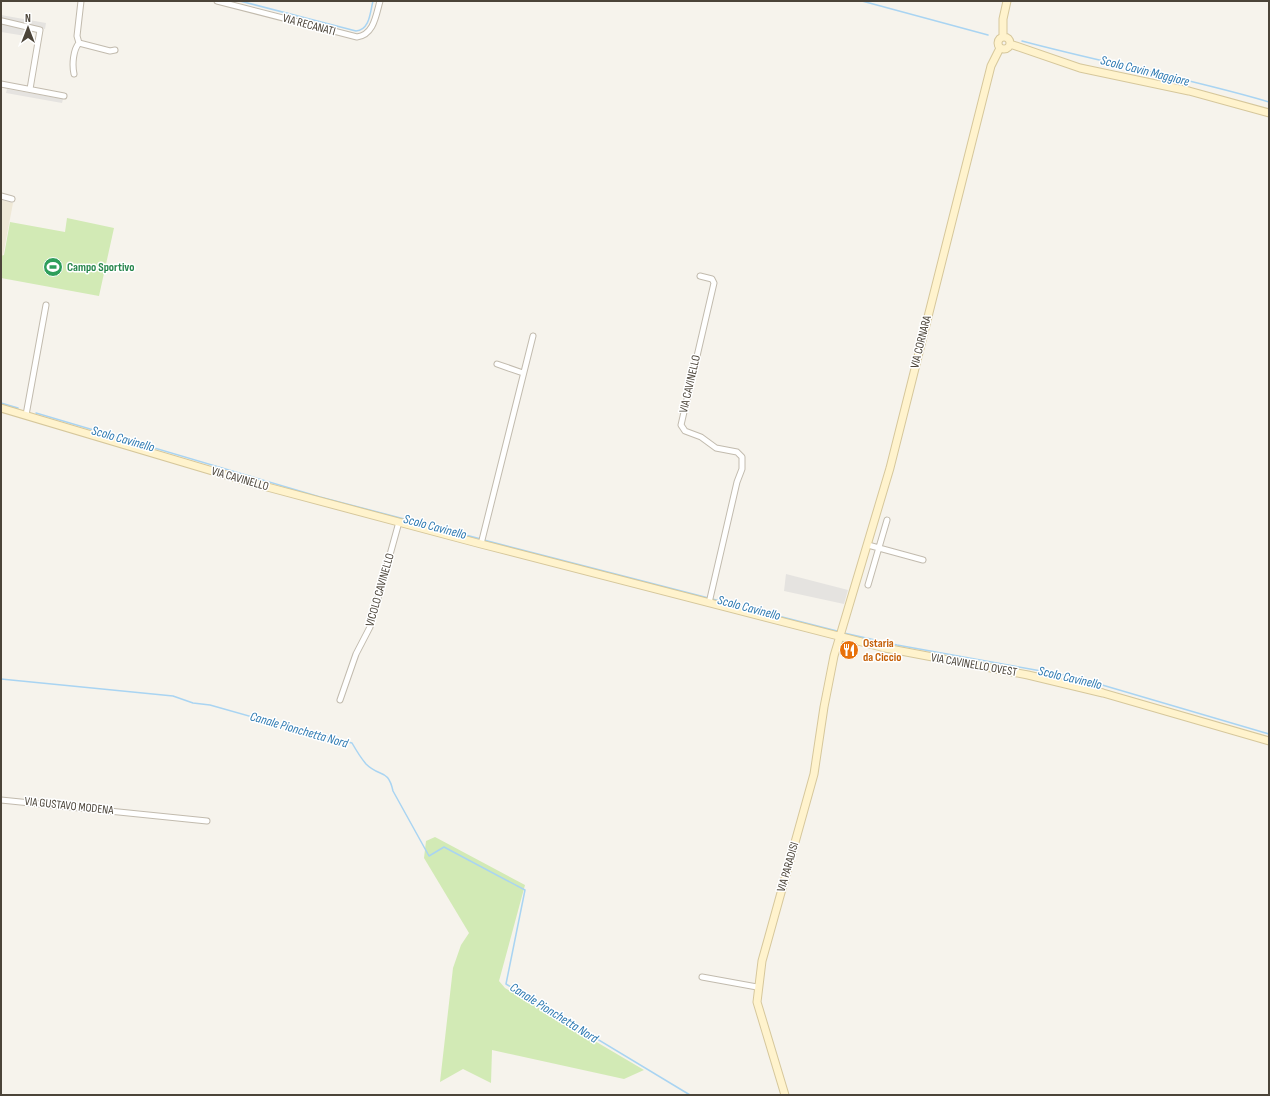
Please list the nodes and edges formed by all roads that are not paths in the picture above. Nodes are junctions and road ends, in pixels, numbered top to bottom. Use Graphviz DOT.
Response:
graph roads {
  1 [pos="81,1"];
  2 [pos="217,1"];
  3 [pos="380,1"];
  4 [pos="1008,1"];
  5 [pos="2,21"];
  6 [pos="1003,37"];
  7 [pos="80,43"];
  8 [pos="1010,44"];
  9 [pos="1000,48"];
  10 [pos="115,50"];
  11 [pos="74,74"];
  12 [pos="1,84"];
  13 [pos="30,89"];
  14 [pos="64,96"];
  15 [pos="1269,113"];
  16 [pos="1,196"];
  17 [pos="12,199"];
  18 [pos="700,276"];
  19 [pos="46,305"];
  20 [pos="533,336"];
  21 [pos="497,364"];
  22 [pos="524,374"];
  23 [pos="1,408"];
  24 [pos="26,416"];
  25 [pos="887,520"];
  26 [pos="399,522"];
  27 [pos="482,540"];
  28 [pos="868,544"];
  29 [pos="879,547"];
  30 [pos="922,560"];
  31 [pos="868,585"];
  32 [pos="709,600"];
  33 [pos="839,636"];
  34 [pos="340,700"];
  35 [pos="1269,741"];
  36 [pos="1,800"];
  37 [pos="207,821"];
  38 [pos="702,976"];
  39 [pos="757,987"];
  40 [pos="785,1095"];
  1 -- 7 [label="street"];
  2 -- 3 [label="street, VIA RECANATI"];
  4 -- 6 [label="street"];
  5 -- 13 [label="street"];
  6 -- 8 [label="street"];
  6 -- 9 [label="street"];
  7 -- 10 [label="street"];
  7 -- 11 [label="street"];
  8 -- 9 [label="street"];
  8 -- 15 [label="street"];
  9 -- 28 [label="street, VIA CORNARA"];
  12 -- 13 [label="street"];
  13 -- 14 [label="street"];
  16 -- 17 [label="street"];
  18 -- 32 [label="street, VIA CAVINELLO"];
  19 -- 24 [label="street"];
  20 -- 22 [label="street"];
  21 -- 22 [label="street"];
  22 -- 27 [label="street"];
  23 -- 24 [label="street, VIA CAVINELLO"];
  24 -- 26 [label="street, VIA CAVINELLO"];
  25 -- 29 [label="street"];
  26 -- 27 [label="street, VIA CAVINELLO"];
  26 -- 34 [label="street, VICOLO CAVINELLO"];
  27 -- 32 [label="street, VIA CAVINELLO"];
  28 -- 29 [label="street"];
  28 -- 33 [label="street, VIA CORNARA"];
  29 -- 30 [label="street"];
  29 -- 31 [label="street"];
  32 -- 33 [label="street, VIA CAVINELLO"];
  33 -- 35 [label="street, VIA CAVINELLO OVEST"];
  33 -- 39 [label="street, VIA PARADISI"];
  36 -- 37 [label="street, VIA GUSTAVO MODENA"];
  38 -- 39 [label="street"];
  39 -- 40 [label="street, VIA PARADISI"];
}
